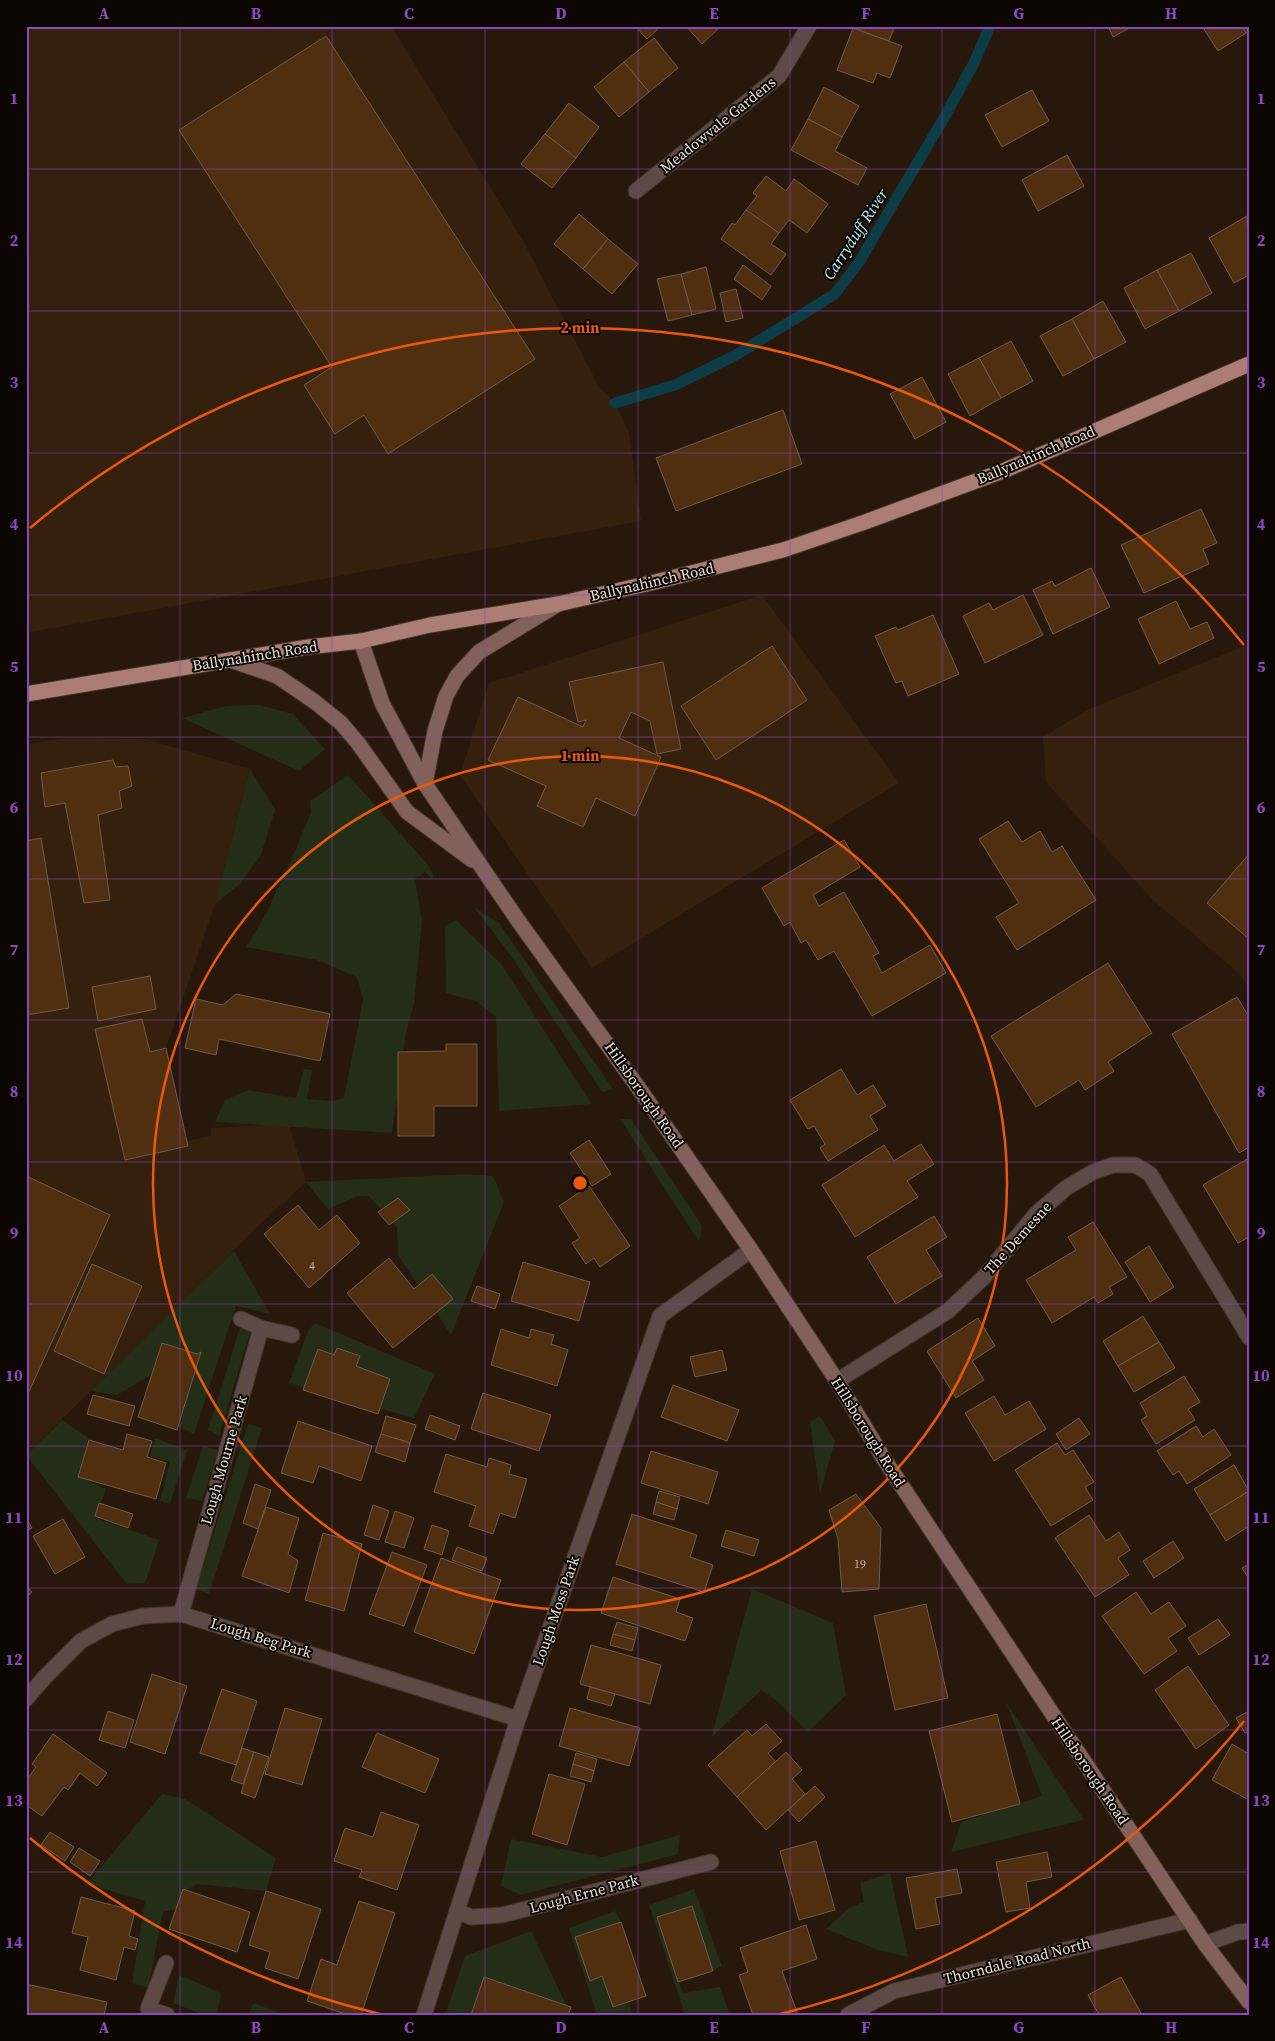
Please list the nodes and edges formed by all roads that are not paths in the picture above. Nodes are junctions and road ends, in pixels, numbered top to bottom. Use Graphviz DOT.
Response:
graph roads {
  1 [pos="809,26"];
  2 [pos="636,191"];
  3 [pos="1249,364"];
  4 [pos="558,604"];
  5 [pos="361,641"];
  6 [pos="230,660"];
  7 [pos="26,694"];
  8 [pos="425,784"];
  9 [pos="482,867"];
  10 [pos="751,1250"];
  11 [pos="241,1319"];
  12 [pos="262,1328"];
  13 [pos="292,1335"];
  14 [pos="1249,1337"];
  15 [pos="836,1381"];
  16 [pos="181,1614"];
  17 [pos="26,1700"];
  18 [pos="518,1719"];
  19 [pos="711,1862"];
  20 [pos="457,1911"];
  21 [pos="1190,1920"];
  22 [pos="1249,1931"];
  23 [pos="1205,1944"];
  24 [pos="166,1964"];
  25 [pos="1249,2002"];
  26 [pos="168,2015"];
  27 [pos="424,2015"];
  28 [pos="848,2015"];
  1 -- 2 [label="street, Meadowvale Gardens"];
  3 -- 4 [label="highway, Ballynahinch Road"];
  4 -- 5 [label="highway, Ballynahinch Road"];
  4 -- 8 [label="main road"];
  5 -- 6 [label="highway, Ballynahinch Road"];
  5 -- 8 [label="main road, Hillsborough Road"];
  6 -- 7 [label="highway, Ballynahinch Road"];
  6 -- 9 [label="main road, Hillsborough Road"];
  8 -- 9 [label="main road, Hillsborough Road"];
  9 -- 10 [label="main road, Hillsborough Road"];
  10 -- 15 [label="main road, Hillsborough Road"];
  10 -- 18 [label="street, Lough Moss Park"];
  11 -- 12 [label="street"];
  12 -- 13 [label="street"];
  12 -- 16 [label="street, Lough Mourne Park"];
  14 -- 15 [label="street, The Demesne"];
  15 -- 21 [label="main road, Hillsborough Road"];
  16 -- 17 [label="street, Lough Beg Park"];
  16 -- 18 [label="street, Lough Beg Park"];
  18 -- 20 [label="street, Lough Moss Park"];
  19 -- 20 [label="street, Lough Erne Park"];
  20 -- 27 [label="street, Lough Moss Park"];
  21 -- 23 [label="main road, Hillsborough Road"];
  21 -- 28 [label="street, Thorndale Road North"];
  22 -- 23 [label="street"];
  23 -- 25 [label="main road, Hillsborough Road"];
  24 -- 26 [label="street"];
}
